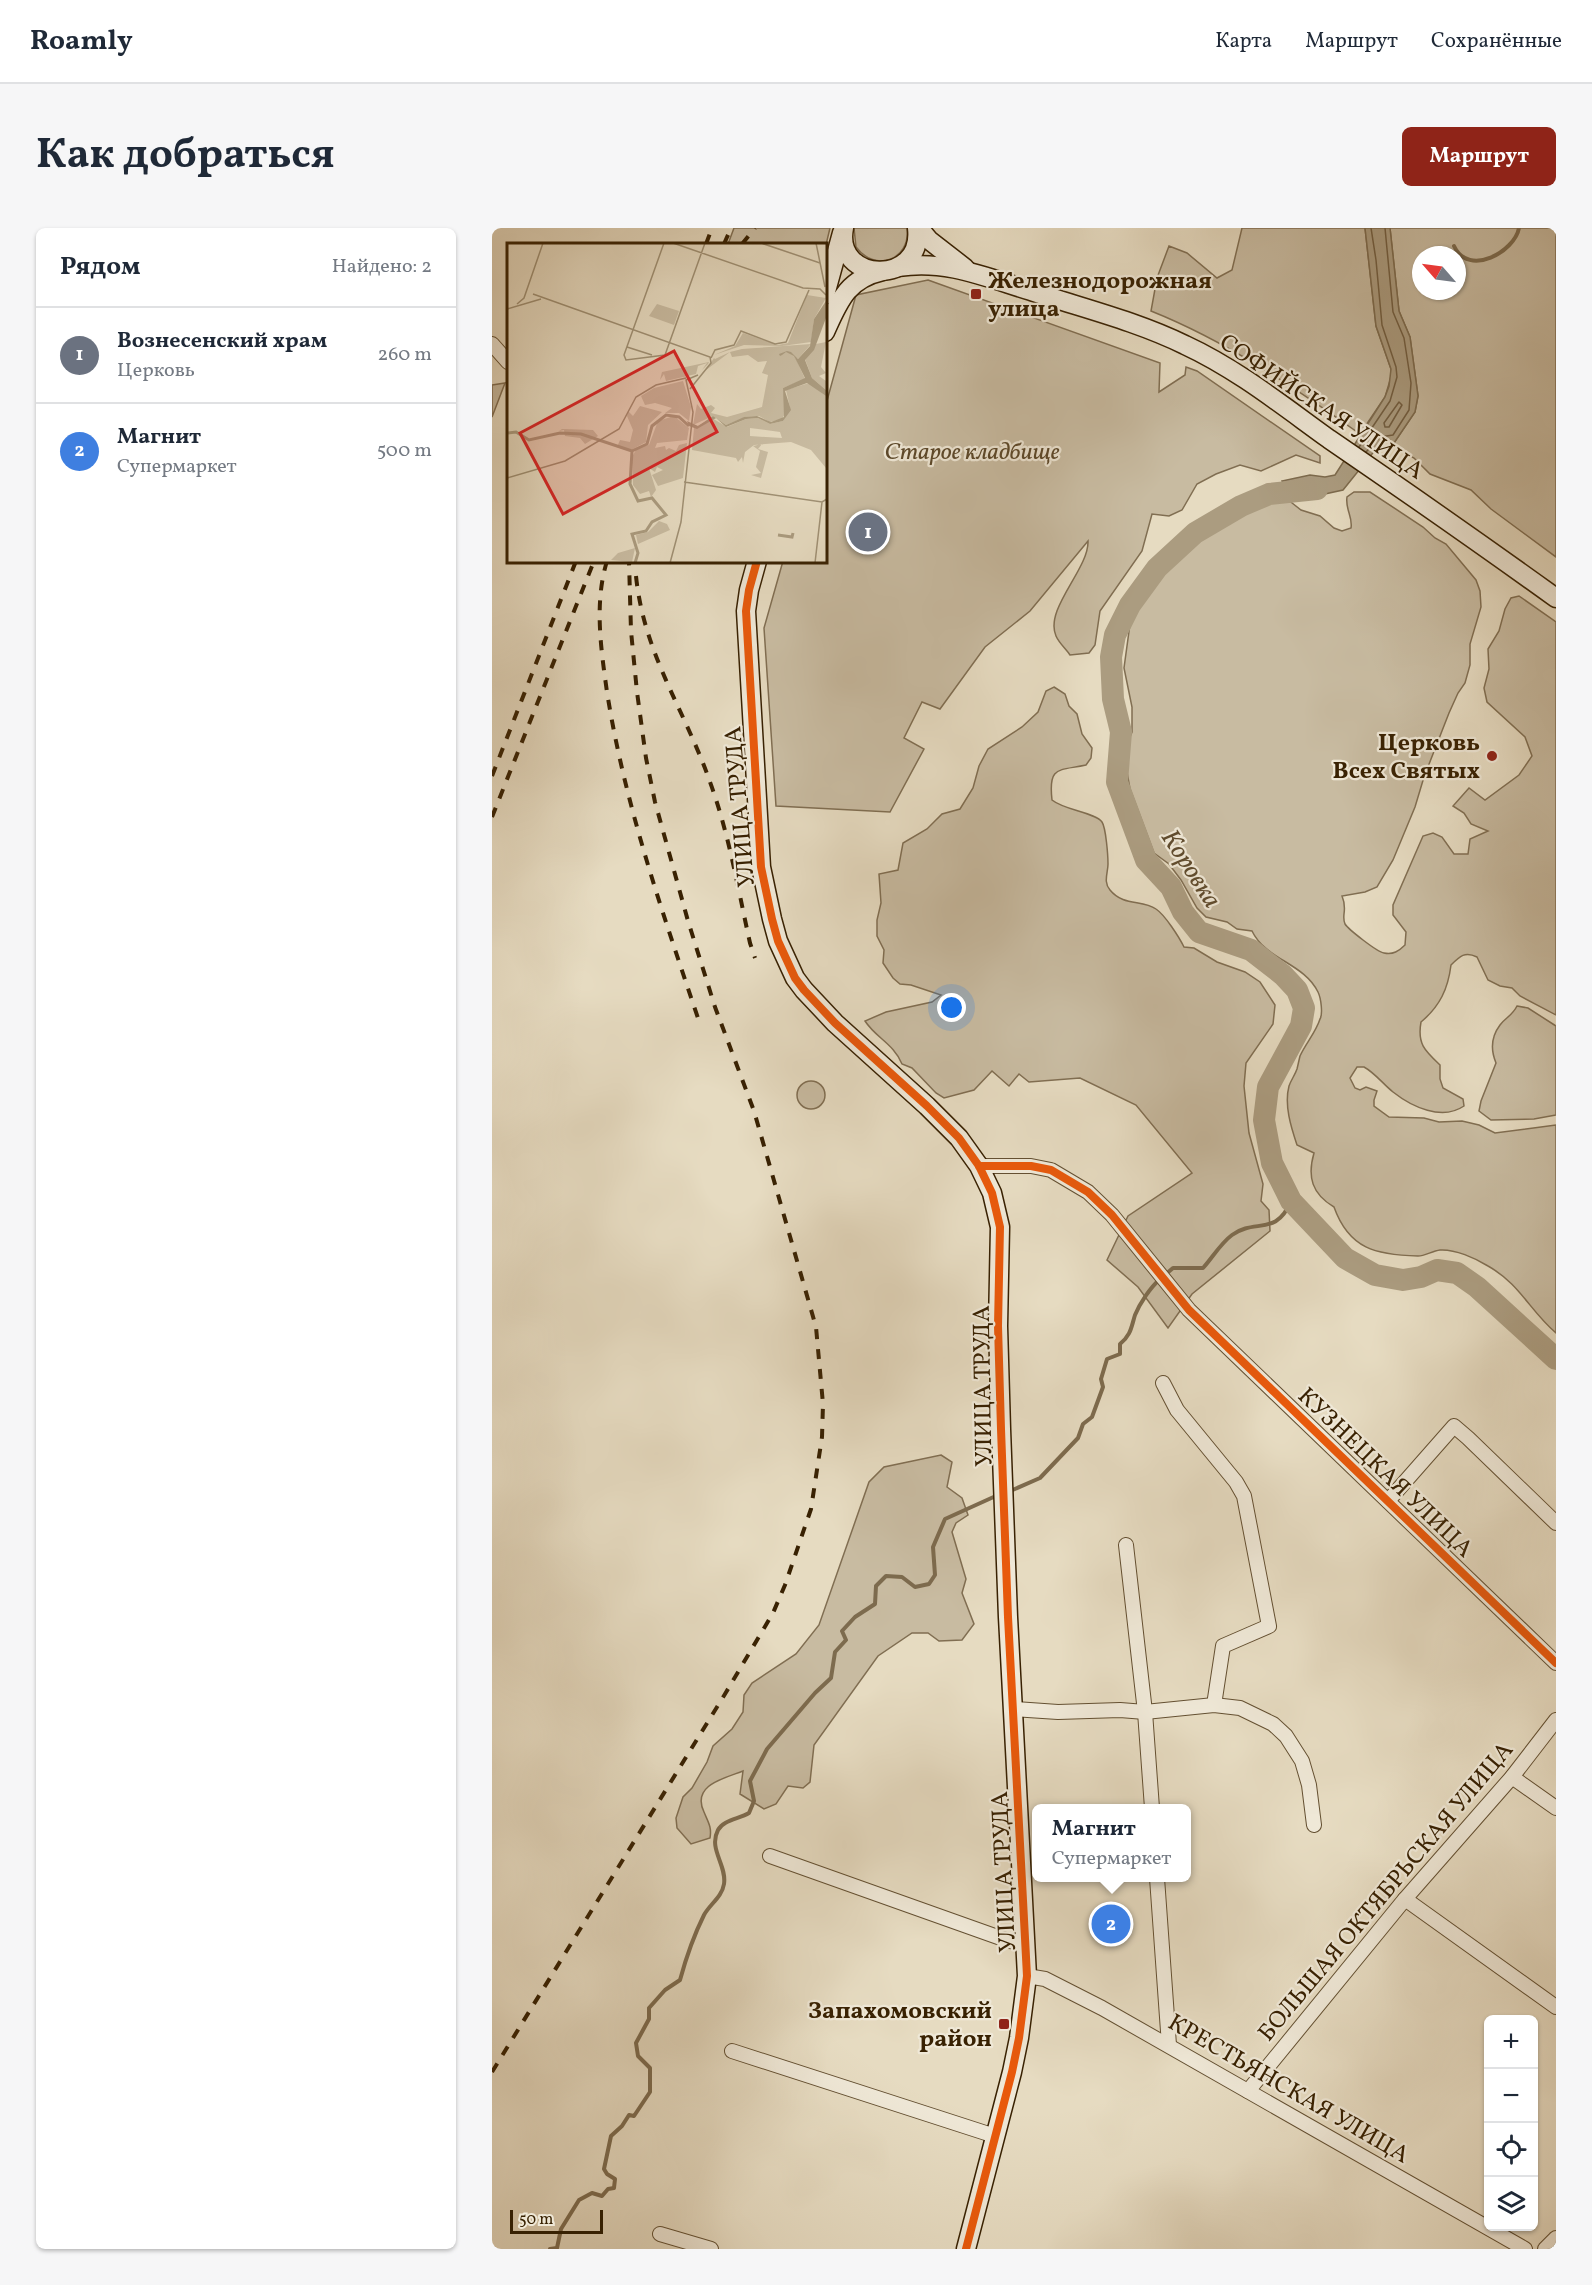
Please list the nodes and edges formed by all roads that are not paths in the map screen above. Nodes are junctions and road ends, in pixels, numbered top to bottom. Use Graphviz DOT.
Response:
graph roads {
  1 [pos="918,228"];
  2 [pos="843,230"];
  3 [pos="892,269"];
  4 [pos="972,272"];
  5 [pos="826,291"];
  6 [pos="826,330"];
  7 [pos="492,344"];
  8 [pos="507,361"];
  9 [pos="757,562"];
  10 [pos="1556,598"];
  11 [pos="979,1166"];
  12 [pos="1163,1383"];
  13 [pos="1388,1501"];
  14 [pos="1556,1523"];
  15 [pos="1126,1545"];
  16 [pos="1556,1663"];
  17 [pos="1214,1705"];
  18 [pos="1014,1709"];
  19 [pos="1145,1712"];
  20 [pos="1556,1720"];
  21 [pos="1512,1777"];
  22 [pos="1152,1804"];
  23 [pos="1556,1808"];
  24 [pos="1314,1825"];
  25 [pos="770,1856"];
  26 [pos="1157,1882"];
  27 [pos="1405,1899"];
  28 [pos="1027,1943"];
  29 [pos="1027,1976"];
  30 [pos="1556,2007"];
  31 [pos="1169,2045"];
  32 [pos="732,2051"];
  33 [pos="1248,2091"];
  34 [pos="995,2136"];
  35 [pos="660,2234"];
  36 [pos="1556,2238"];
  37 [pos="711,2249"];
  38 [pos="966,2249"];
  39 [pos="1525,2249"];
  40 [pos="1545,2249"];
  1 -- 3 [label="street"];
  1 -- 4 [label="street, СОФИЙСКАЯ УЛИЦА"];
  2 -- 3 [label="street"];
  2 -- 5 [label="street"];
  3 -- 4 [label="street, СОФИЙСКАЯ УЛИЦА"];
  3 -- 6 [label="street"];
  4 -- 10 [label="street, СОФИЙСКАЯ УЛИЦА"];
  7 -- 8 [label="street"];
  9 -- 11 [label="street, УЛИЦА ТРУДА"];
  11 -- 13 [label="street, КУЗНЕЦКАЯ УЛИЦА"];
  11 -- 18 [label="street, УЛИЦА ТРУДА"];
  12 -- 17 [label="street"];
  13 -- 14 [label="street"];
  13 -- 16 [label="street, КУЗНЕЦКАЯ УЛИЦА"];
  15 -- 19 [label="street"];
  17 -- 19 [label="street"];
  17 -- 24 [label="street"];
  18 -- 19 [label="street"];
  18 -- 28 [label="street, УЛИЦА ТРУДА"];
  19 -- 22 [label="street"];
  20 -- 21 [label="street, БОЛЬШАЯ ОКТЯБРЬСКАЯ УЛИЦА"];
  21 -- 23 [label="street"];
  21 -- 27 [label="street, БОЛЬШАЯ ОКТЯБРЬСКАЯ УЛИЦА"];
  25 -- 28 [label="street"];
  26 -- 31 [label="street"];
  27 -- 30 [label="street"];
  27 -- 33 [label="street, БОЛЬШАЯ ОКТЯБРЬСКАЯ УЛИЦА"];
  28 -- 29 [label="street, УЛИЦА ТРУДА"];
  29 -- 31 [label="street, КРЕСТЬЯНСКАЯ УЛИЦА"];
  29 -- 34 [label="street, УЛИЦА ТРУДА"];
  31 -- 33 [label="street, КРЕСТЬЯНСКАЯ УЛИЦА"];
  32 -- 34 [label="street"];
  33 -- 39 [label="street, КРЕСТЬЯНСКАЯ УЛИЦА"];
  34 -- 38 [label="street, УЛИЦА ТРУДА"];
  35 -- 37 [label="street"];
  36 -- 40 [label="street"];
}
